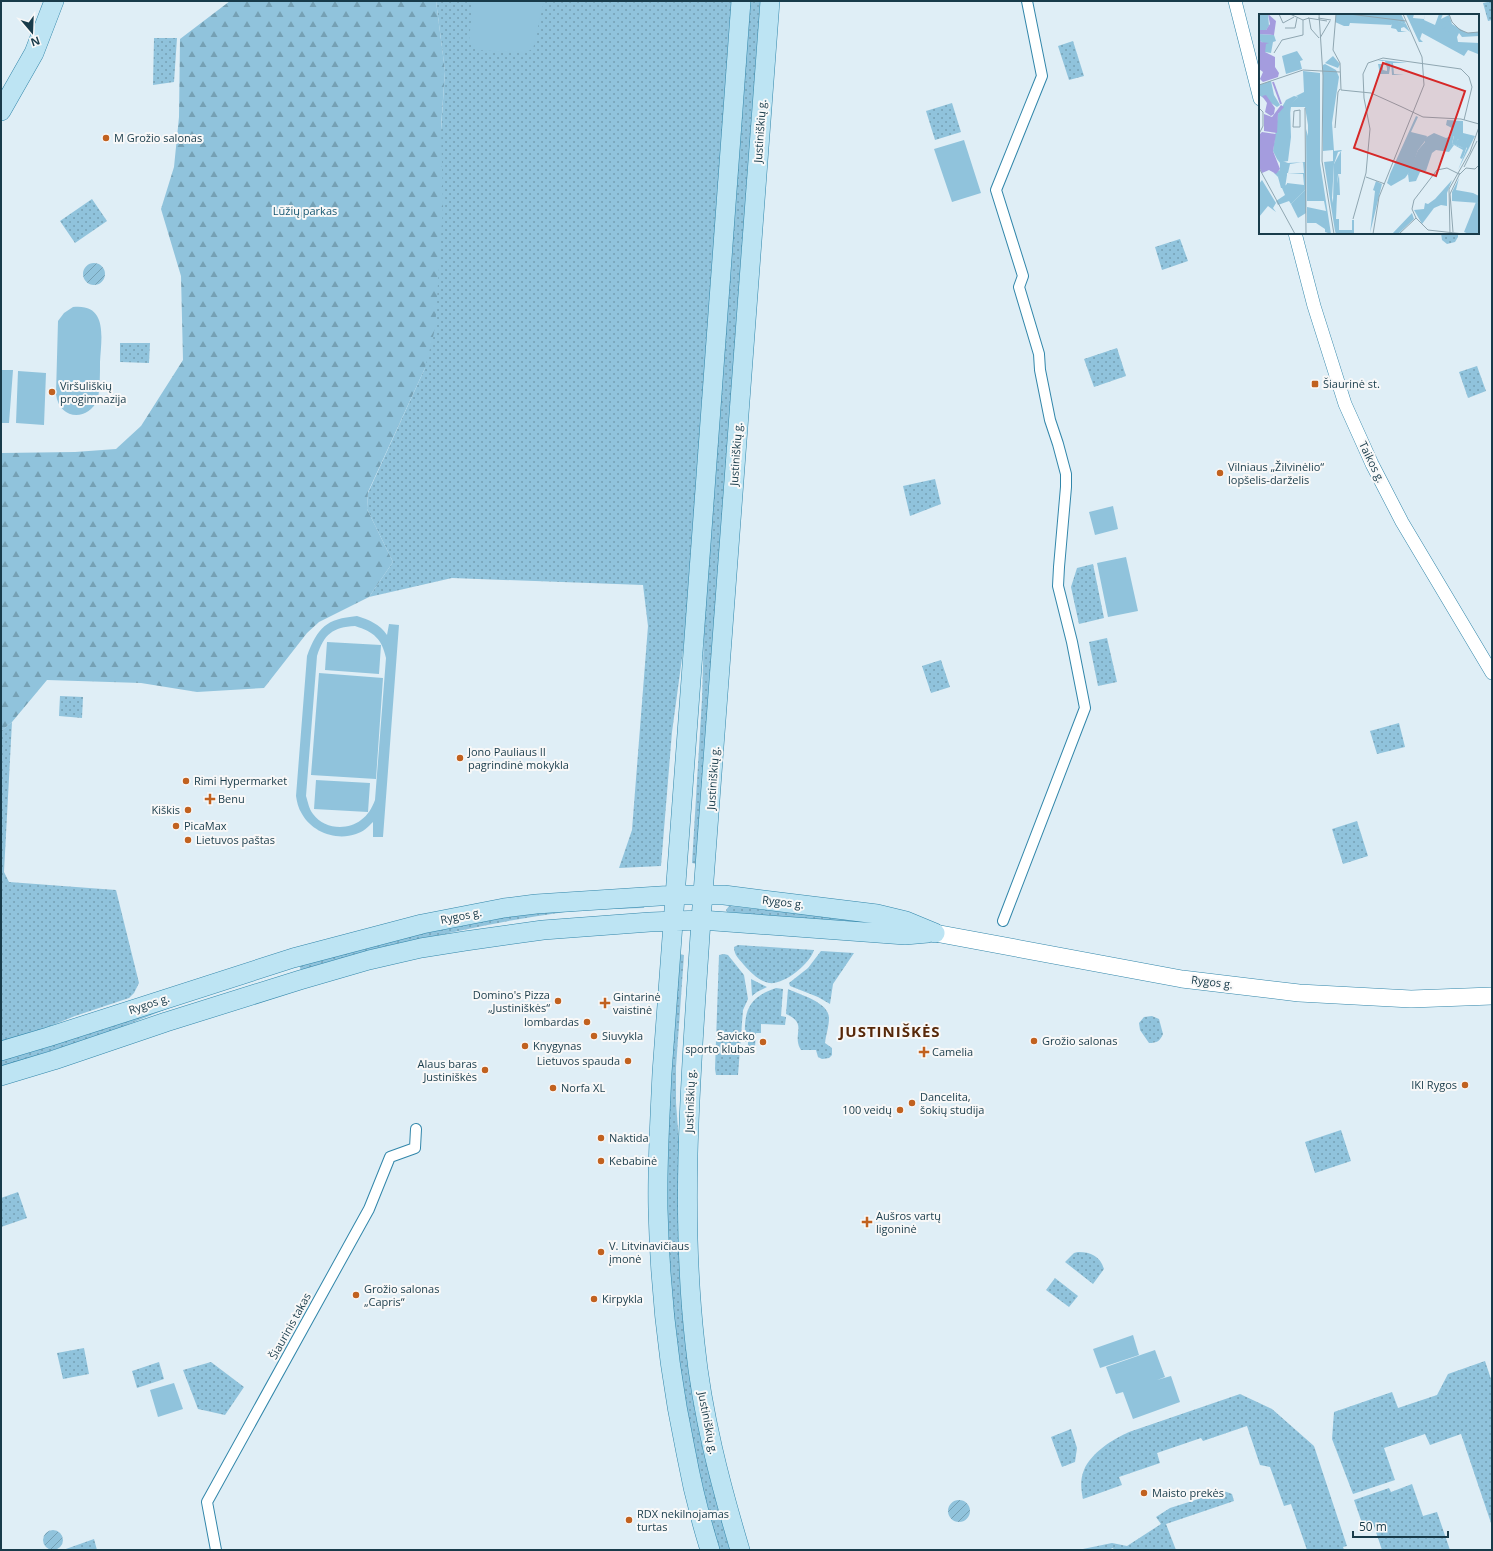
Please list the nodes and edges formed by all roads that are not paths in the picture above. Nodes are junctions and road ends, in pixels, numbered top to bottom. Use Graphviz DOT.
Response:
graph roads {
  1 [pos="54,1"];
  2 [pos="741,1"];
  3 [pos="770,1"];
  4 [pos="1027,1"];
  5 [pos="1235,1"];
  6 [pos="1259,94"];
  7 [pos="1,111"];
  8 [pos="1295,234"];
  9 [pos="1492,674"];
  10 [pos="675,894"];
  11 [pos="703,894"];
  12 [pos="701,920"];
  13 [pos="673,921"];
  14 [pos="1003,921"];
  15 [pos="935,933"];
  16 [pos="1492,996"];
  17 [pos="1,1051"];
  18 [pos="1,1076"];
  19 [pos="416,1129"];
  20 [pos="216,1550"];
  21 [pos="710,1550"];
  22 [pos="740,1550"];
  1 -- 7 [label="main road"];
  2 -- 10 [label="main road"];
  3 -- 11 [label="main road, Justiniškių g."];
  4 -- 14 [label="street"];
  5 -- 6 [label="street"];
  8 -- 9 [label="street, Taikos g."];
  10 -- 11 [label="main road, Rygos g."];
  10 -- 13 [label="main road"];
  10 -- 17 [label="main road, Rygos g."];
  11 -- 12 [label="main road, Justiniškių g."];
  11 -- 15 [label="main road, Rygos g."];
  12 -- 13 [label="main road, Rygos g."];
  12 -- 15 [label="main road, Rygos g."];
  12 -- 22 [label="main road, Justiniškių g."];
  13 -- 18 [label="main road, Rygos g."];
  13 -- 21 [label="main road"];
  15 -- 16 [label="street, Rygos g."];
  19 -- 20 [label="street, Šiaurinis takas"];
}
